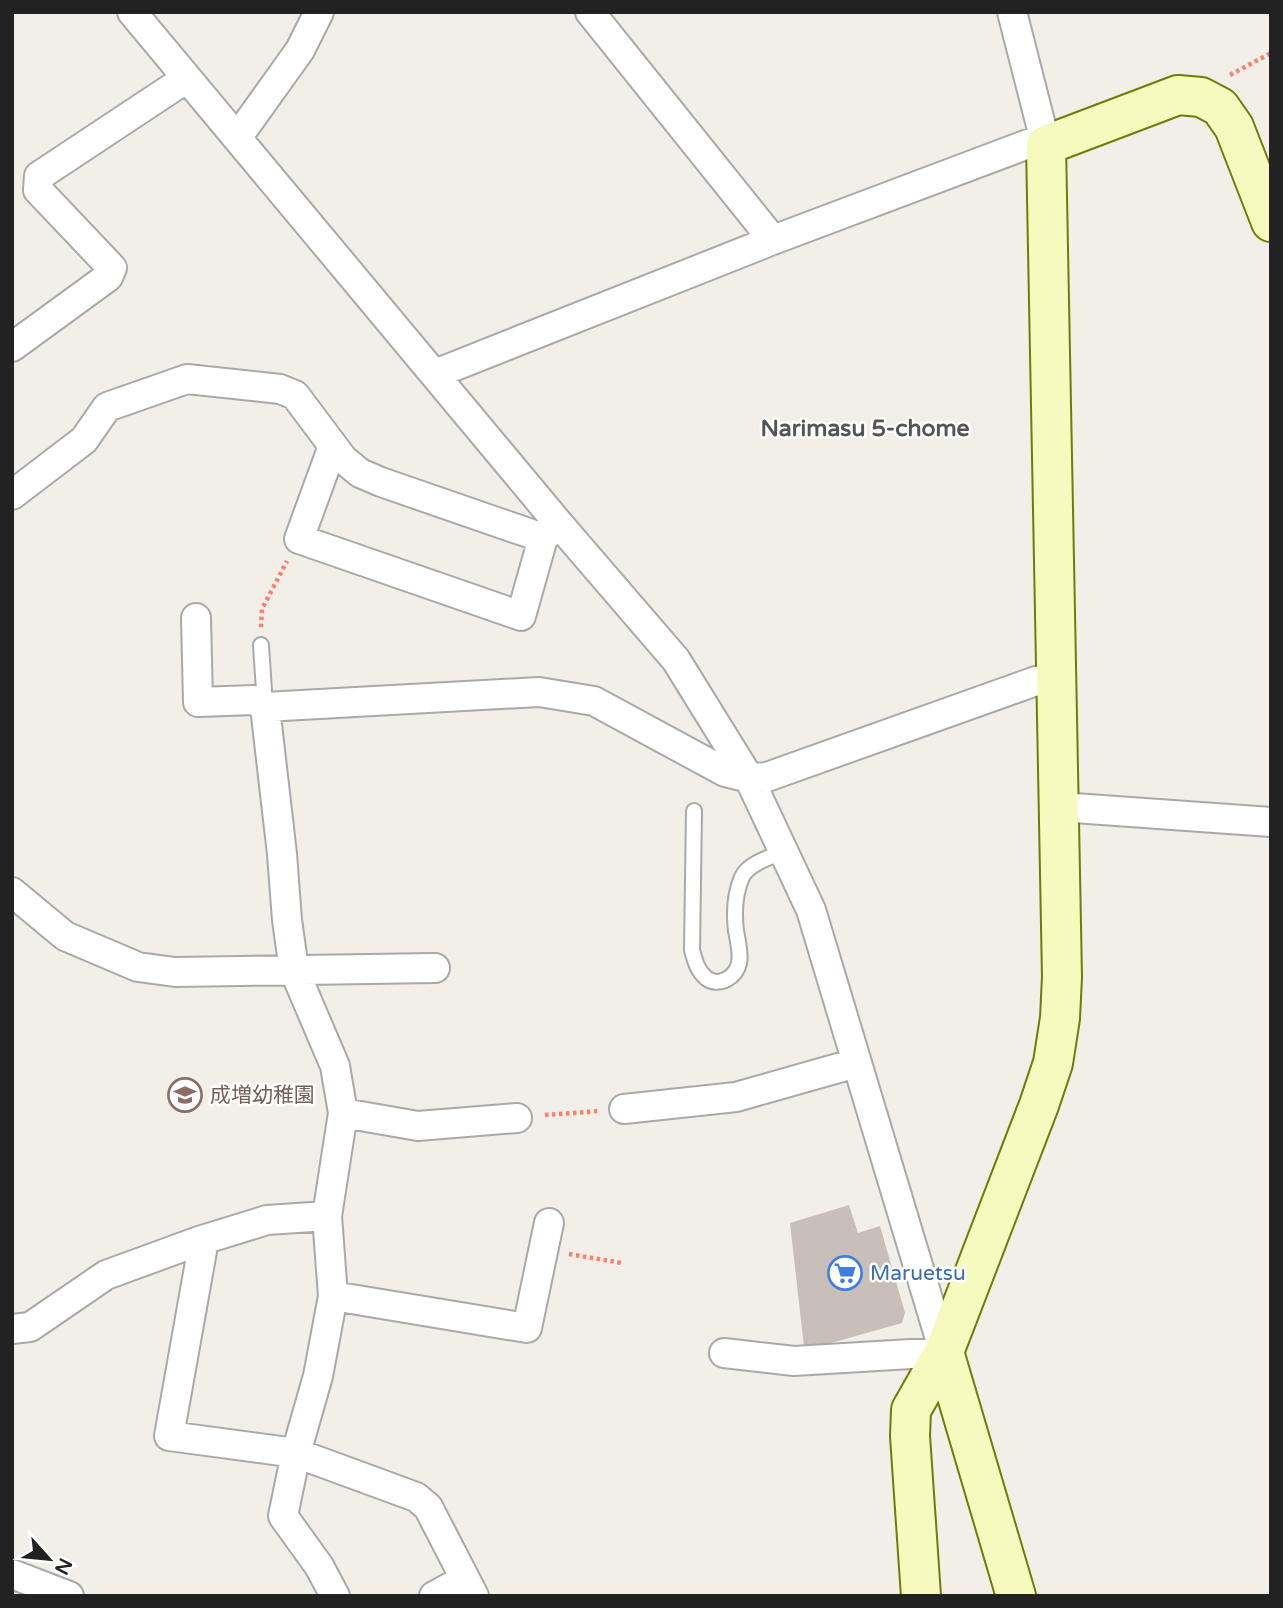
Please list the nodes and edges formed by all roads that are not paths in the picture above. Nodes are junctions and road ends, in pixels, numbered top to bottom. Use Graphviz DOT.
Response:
graph roads {
  1 [pos="132,12"];
  2 [pos="319,12"];
  3 [pos="590,12"];
  4 [pos="1012,12"];
  5 [pos="187,78"];
  6 [pos="237,138"];
  7 [pos="1045,142"];
  8 [pos="1271,222"];
  9 [pos="773,240"];
  10 [pos="12,347"];
  11 [pos="435,374"];
  12 [pos="333,446"];
  13 [pos="12,495"];
  14 [pos="551,531"];
  15 [pos="196,618"];
  16 [pos="261,645"];
  17 [pos="1057,679"];
  18 [pos="265,707"];
  19 [pos="749,778"];
  20 [pos="1060,807"];
  21 [pos="694,811"];
  22 [pos="1271,822"];
  23 [pos="783,852"];
  24 [pos="12,892"];
  25 [pos="435,968"];
  26 [pos="294,970"];
  27 [pos="856,1063"];
  28 [pos="624,1109"];
  29 [pos="343,1112"];
  30 [pos="517,1118"];
  31 [pos="327,1216"];
  32 [pos="546,1236"];
  33 [pos="199,1241"];
  34 [pos="333,1296"];
  35 [pos="12,1329"];
  36 [pos="944,1352"];
  37 [pos="724,1353"];
  38 [pos="296,1453"];
  39 [pos="12,1574"];
  40 [pos="470,1587"];
  41 [pos="69,1596"];
  42 [pos="335,1596"];
  43 [pos="434,1596"];
  44 [pos="921,1596"];
  45 [pos="1016,1596"];
  1 -- 5 [label="street"];
  2 -- 6 [label="street"];
  3 -- 9 [label="street"];
  4 -- 7 [label="street"];
  5 -- 6 [label="street"];
  5 -- 10 [label="street"];
  6 -- 11 [label="street"];
  7 -- 8 [label="street"];
  7 -- 9 [label="street"];
  7 -- 17 [label="street"];
  9 -- 11 [label="street"];
  11 -- 14 [label="street"];
  12 -- 13 [label="street"];
  12 -- 14 [label="street"];
  12 -- 14 [label="street"];
  14 -- 19 [label="street"];
  15 -- 18 [label="street"];
  16 -- 18 [label="lane"];
  17 -- 19 [label="street"];
  17 -- 20 [label="street"];
  18 -- 19 [label="street"];
  18 -- 26 [label="street"];
  19 -- 23 [label="street"];
  20 -- 22 [label="street"];
  20 -- 36 [label="street"];
  21 -- 23 [label="lane"];
  23 -- 27 [label="street"];
  24 -- 26 [label="street"];
  25 -- 26 [label="street"];
  26 -- 29 [label="street"];
  27 -- 28 [label="street"];
  27 -- 36 [label="street"];
  29 -- 30 [label="street"];
  29 -- 31 [label="street"];
  31 -- 33 [label="street"];
  31 -- 34 [label="street"];
  32 -- 34 [label="street"];
  33 -- 35 [label="street"];
  33 -- 38 [label="street"];
  34 -- 38 [label="street"];
  36 -- 37 [label="street"];
  36 -- 44 [label="street"];
  36 -- 45 [label="street"];
  38 -- 40 [label="street"];
  38 -- 42 [label="street"];
  39 -- 41 [label="street"];
  40 -- 43 [label="street"];
}
